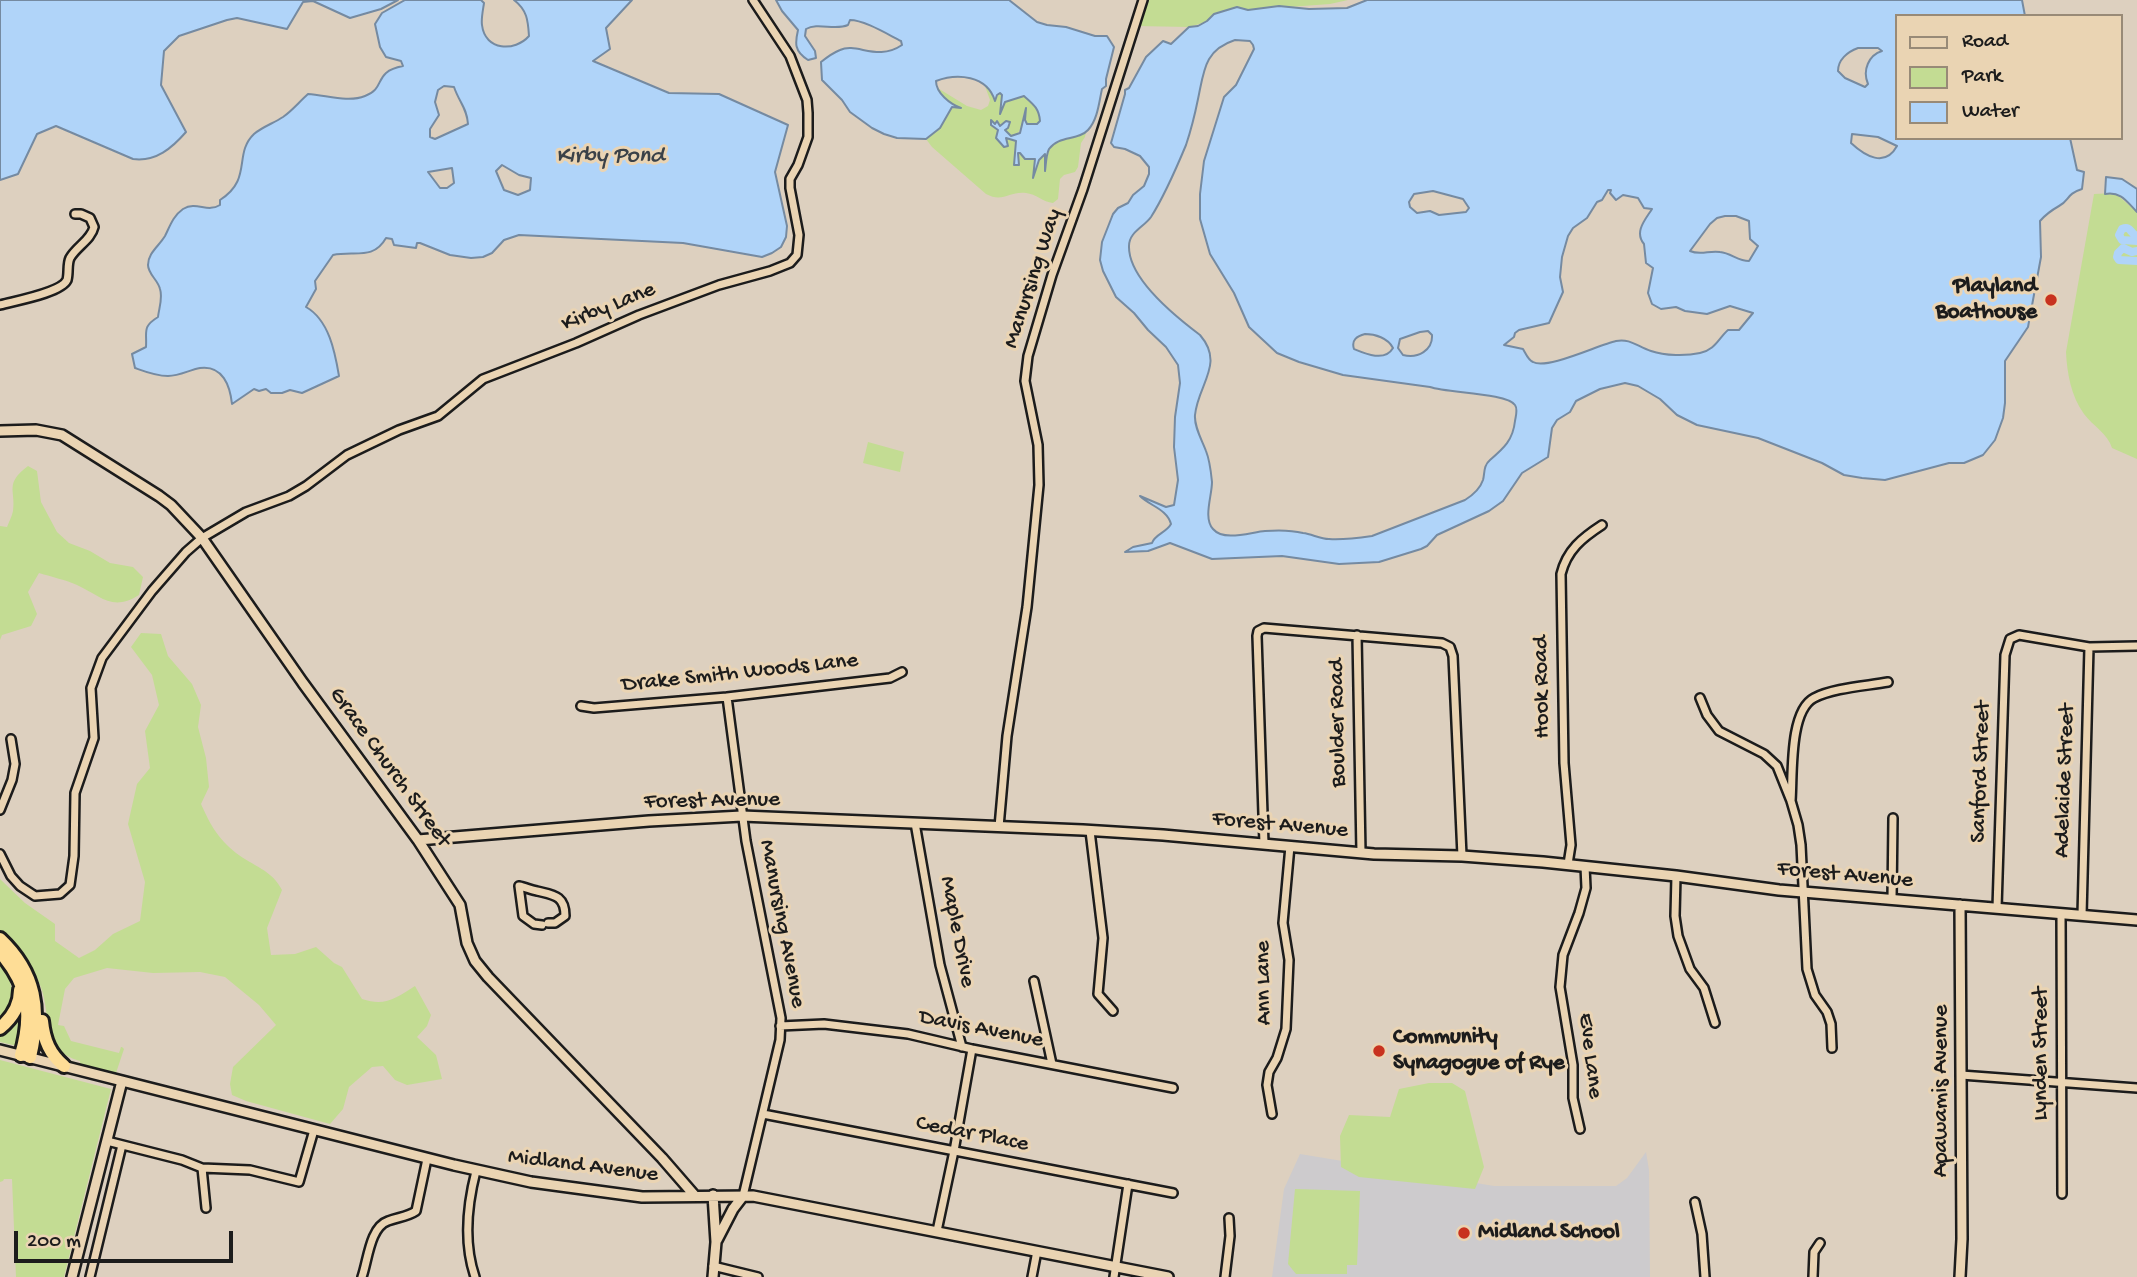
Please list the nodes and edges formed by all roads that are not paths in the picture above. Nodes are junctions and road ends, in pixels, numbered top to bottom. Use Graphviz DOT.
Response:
graph roads {
  1 [pos="753,0"];
  2 [pos="1143,0"];
  3 [pos="75,214"];
  4 [pos="0,304"];
  5 [pos="0,431"];
  6 [pos="1602,525"];
  7 [pos="202,538"];
  8 [pos="1357,635"];
  9 [pos="2137,646"];
  10 [pos="2089,648"];
  11 [pos="902,672"];
  12 [pos="1888,682"];
  13 [pos="727,697"];
  14 [pos="1700,698"];
  15 [pos="581,706"];
  16 [pos="11,739"];
  17 [pos="1791,801"];
  18 [pos="0,810"];
  19 [pos="742,816"];
  20 [pos="1893,818"];
  21 [pos="915,823"];
  22 [pos="999,827"];
  23 [pos="1090,831"];
  24 [pos="418,840"];
  25 [pos="1264,844"];
  26 [pos="1290,846"];
  27 [pos="1361,853"];
  28 [pos="0,854"];
  29 [pos="1462,856"];
  30 [pos="1568,864"];
  31 [pos="1585,866"];
  32 [pos="1676,876"];
  33 [pos="1804,892"];
  34 [pos="1892,899"];
  35 [pos="1960,905"];
  36 [pos="1997,908"];
  37 [pos="2061,914"];
  38 [pos="2082,915"];
  39 [pos="2137,920"];
  40 [pos="545,924"];
  41 [pos="0,939"];
  42 [pos="0,952"];
  43 [pos="22,974"];
  44 [pos="1034,981"];
  45 [pos="1113,1011"];
  46 [pos="1714,1023"];
  47 [pos="780,1026"];
  48 [pos="0,1028"];
  49 [pos="962,1047"];
  50 [pos="1832,1048"];
  51 [pos="972,1049"];
  52 [pos="0,1050"];
  53 [pos="25,1056"];
  54 [pos="1052,1064"];
  55 [pos="64,1066"];
  56 [pos="1961,1074"];
  57 [pos="122,1081"];
  58 [pos="2062,1082"];
  59 [pos="1173,1088"];
  60 [pos="2137,1088"];
  61 [pos="763,1114"];
  62 [pos="1272,1114"];
  63 [pos="1580,1129"];
  64 [pos="314,1130"];
  65 [pos="107,1141"];
  66 [pos="122,1145"];
  67 [pos="954,1151"];
  68 [pos="427,1158"];
  69 [pos="202,1168"];
  70 [pos="476,1171"];
  71 [pos="1128,1184"];
  72 [pos="1174,1193"];
  73 [pos="2062,1194"];
  74 [pos="713,1195"];
  75 [pos="695,1196"];
  76 [pos="743,1196"];
  77 [pos="1695,1202"];
  78 [pos="206,1208"];
  79 [pos="1229,1218"];
  80 [pos="937,1231"];
  81 [pos="716,1242"];
  82 [pos="1820,1243"];
  83 [pos="1037,1251"];
  84 [pos="713,1266"];
  85 [pos="1115,1272"];
  86 [pos="72,1277"];
  87 [pos="90,1277"];
  88 [pos="362,1277"];
  89 [pos="475,1277"];
  90 [pos="713,1277"];
  91 [pos="758,1277"];
  92 [pos="1032,1277"];
  93 [pos="1168,1277"];
  94 [pos="1225,1277"];
  95 [pos="1705,1277"];
  96 [pos="1813,1277"];
  97 [pos="1960,1277"];
  1 -- 7 [label="street, Kirby Lane"];
  2 -- 22 [label="street, Manursing Way"];
  3 -- 4 [label="street"];
  5 -- 7 [label="street, Grace Church Street"];
  6 -- 30 [label="street, Hook Road"];
  7 -- 24 [label="street, Grace Church Street"];
  7 -- 28 [label="street"];
  8 -- 25 [label="street"];
  8 -- 27 [label="street, Boulder Road"];
  8 -- 29 [label="street"];
  9 -- 10 [label="street"];
  10 -- 36 [label="street, Sanford Street"];
  10 -- 38 [label="street, Adelaide Street"];
  11 -- 13 [label="street, Drake Smith Woods Lane"];
  12 -- 17 [label="street"];
  13 -- 15 [label="street, Drake Smith Woods Lane"];
  13 -- 19 [label="street, Manursing Avenue"];
  14 -- 17 [label="street"];
  16 -- 18 [label="street"];
  17 -- 33 [label="street"];
  19 -- 21 [label="street, Forest Avenue"];
  19 -- 24 [label="street, Forest Avenue"];
  19 -- 47 [label="street, Manursing Avenue"];
  20 -- 34 [label="street"];
  21 -- 22 [label="street, Forest Avenue"];
  21 -- 49 [label="street, Maple Drive"];
  22 -- 23 [label="street, Forest Avenue"];
  23 -- 25 [label="street, Forest Avenue"];
  23 -- 45 [label="street"];
  24 -- 75 [label="street, Grace Church Street"];
  25 -- 26 [label="street, Forest Avenue"];
  26 -- 27 [label="street, Forest Avenue"];
  26 -- 62 [label="street, Ann Lane"];
  27 -- 29 [label="street, Forest Avenue"];
  29 -- 30 [label="street, Forest Avenue"];
  30 -- 31 [label="street, Forest Avenue"];
  31 -- 32 [label="street, Forest Avenue"];
  31 -- 63 [label="street, Eve Lane"];
  32 -- 33 [label="street, Forest Avenue"];
  32 -- 46 [label="street"];
  33 -- 34 [label="street, Forest Avenue"];
  33 -- 50 [label="street"];
  34 -- 35 [label="street, Forest Avenue"];
  35 -- 36 [label="street, Forest Avenue"];
  35 -- 56 [label="street, Apawamis Avenue"];
  36 -- 37 [label="street, Forest Avenue"];
  37 -- 38 [label="street, Forest Avenue"];
  37 -- 58 [label="street, Lynden Street"];
  38 -- 39 [label="street, Forest Avenue"];
  40 -- 40 [label="street"];
  41 -- 43 [label="highway"];
  42 -- 43 [label="highway"];
  43 -- 48 [label="highway"];
  43 -- 53 [label="highway"];
  43 -- 55 [label="highway"];
  44 -- 54 [label="street"];
  47 -- 49 [label="street, Davis Avenue"];
  47 -- 61 [label="street, Manursing Avenue"];
  49 -- 51 [label="street, Davis Avenue"];
  51 -- 54 [label="street, Davis Avenue"];
  51 -- 67 [label="street"];
  52 -- 53 [label="street, Midland Avenue"];
  53 -- 55 [label="street, Midland Avenue"];
  54 -- 59 [label="street, Davis Avenue"];
  55 -- 57 [label="street, Midland Avenue"];
  56 -- 58 [label="street"];
  56 -- 97 [label="street, Apawamis Avenue"];
  57 -- 64 [label="street, Midland Avenue"];
  57 -- 65 [label="street"];
  58 -- 60 [label="street"];
  58 -- 73 [label="street, Lynden Street"];
  61 -- 67 [label="street, Cedar Place"];
  61 -- 76 [label="street, Manursing Avenue"];
  64 -- 68 [label="street, Midland Avenue"];
  64 -- 69 [label="street"];
  65 -- 66 [label="street"];
  65 -- 86 [label="street"];
  66 -- 69 [label="street"];
  66 -- 87 [label="street"];
  67 -- 71 [label="street, Cedar Place"];
  67 -- 80 [label="street"];
  68 -- 70 [label="street, Midland Avenue"];
  68 -- 88 [label="street"];
  69 -- 78 [label="street"];
  70 -- 75 [label="street, Midland Avenue"];
  70 -- 89 [label="street"];
  71 -- 72 [label="street, Cedar Place"];
  71 -- 85 [label="street"];
  74 -- 75 [label="street, Midland Avenue"];
  74 -- 76 [label="street, Midland Avenue"];
  74 -- 81 [label="street"];
  76 -- 80 [label="street, Midland Avenue"];
  76 -- 81 [label="street"];
  77 -- 95 [label="street"];
  79 -- 94 [label="street"];
  80 -- 83 [label="street, Midland Avenue"];
  81 -- 84 [label="street"];
  82 -- 96 [label="street"];
  83 -- 85 [label="street, Midland Avenue"];
  83 -- 92 [label="street"];
  84 -- 90 [label="street"];
  84 -- 91 [label="street"];
  85 -- 93 [label="street, Midland Avenue"];
}
